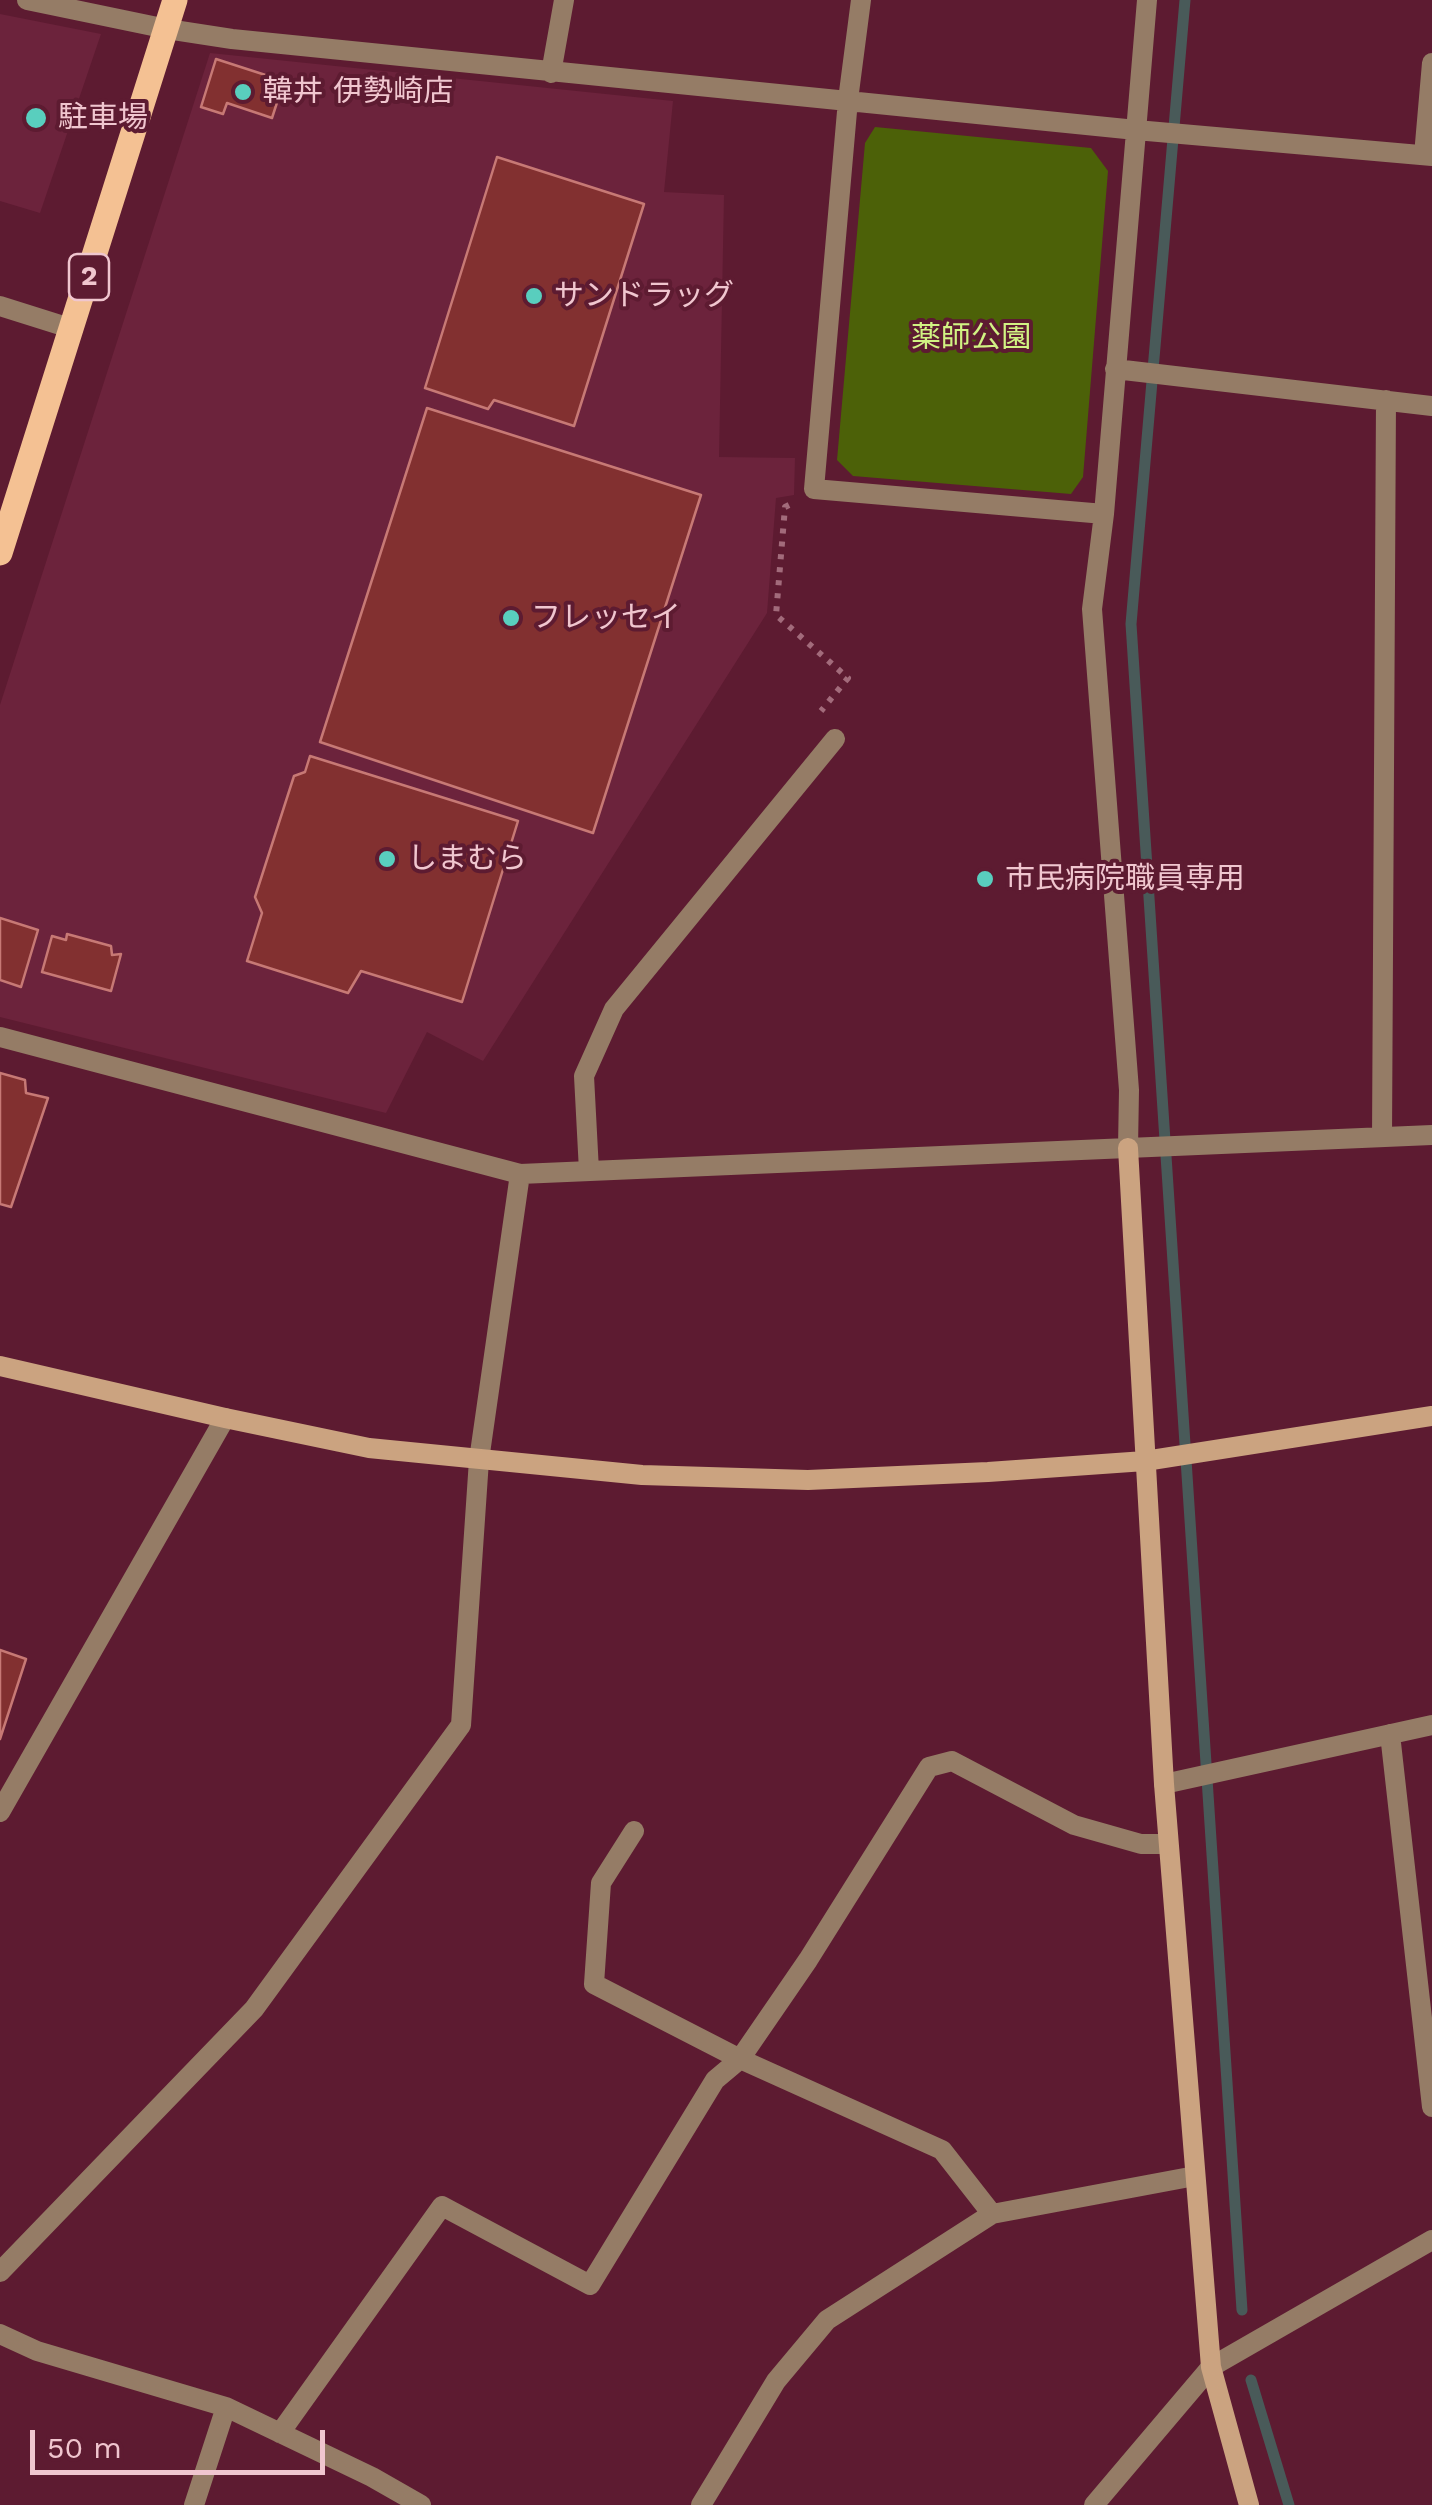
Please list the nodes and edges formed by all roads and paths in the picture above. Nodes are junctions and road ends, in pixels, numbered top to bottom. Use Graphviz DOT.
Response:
graph roads {
  1 [pos="27,0"];
  2 [pos="176,0"];
  3 [pos="564,0"];
  4 [pos="861,0"];
  5 [pos="1147,0"];
  6 [pos="167,29"];
  7 [pos="1432,63"];
  8 [pos="551,72"];
  9 [pos="848,100"];
  10 [pos="1136,130"];
  11 [pos="1428,156"];
  12 [pos="0,306"];
  13 [pos="73,329"];
  14 [pos="1115,369"];
  15 [pos="1386,400"];
  16 [pos="1432,406"];
  17 [pos="814,490"];
  18 [pos="1104,514"];
  19 [pos="0,553"];
  20 [pos="836,739"];
  21 [pos="0,1037"];
  22 [pos="1432,1135"];
  23 [pos="1382,1137"];
  24 [pos="1128,1148"];
  25 [pos="589,1170"];
  26 [pos="520,1174"];
  27 [pos="0,1366"];
  28 [pos="1432,1416"];
  29 [pos="225,1418"];
  30 [pos="479,1460"];
  31 [pos="1145,1460"];
  32 [pos="1432,1725"];
  33 [pos="1390,1734"];
  34 [pos="1164,1784"];
  35 [pos="0,1812"];
  36 [pos="634,1831"];
  37 [pos="1168,1844"];
  38 [pos="740,2059"];
  39 [pos="1432,2107"];
  40 [pos="1195,2176"];
  41 [pos="992,2214"];
  42 [pos="1432,2240"];
  43 [pos="0,2272"];
  44 [pos="0,2334"];
  45 [pos="1211,2367"];
  46 [pos="226,2407"];
  47 [pos="280,2433"];
  48 [pos="194,2505"];
  49 [pos="421,2505"];
  50 [pos="701,2505"];
  51 [pos="1094,2505"];
  52 [pos="1249,2505"];
  1 -- 6 [label="street"];
  2 -- 6 [label="main road, 2"];
  3 -- 8 [label="street"];
  4 -- 9 [label="street"];
  5 -- 10 [label="street"];
  6 -- 8 [label="street"];
  6 -- 13 [label="main road, 2"];
  7 -- 11 [label="street"];
  8 -- 9 [label="street"];
  9 -- 10 [label="street"];
  9 -- 17 [label="street"];
  10 -- 11 [label="street"];
  10 -- 14 [label="street"];
  12 -- 13 [label="street"];
  13 -- 19 [label="main road, 2"];
  14 -- 15 [label="street"];
  14 -- 18 [label="street"];
  15 -- 16 [label="street"];
  15 -- 23 [label="street"];
  17 -- 18 [label="street"];
  17 -- 20 [label="path"];
  18 -- 24 [label="street"];
  20 -- 25 [label="street"];
  21 -- 26 [label="street"];
  22 -- 23 [label="street"];
  23 -- 24 [label="street"];
  24 -- 25 [label="street"];
  24 -- 31 [label="street"];
  25 -- 26 [label="street"];
  26 -- 30 [label="street"];
  27 -- 29 [label="street"];
  28 -- 31 [label="street"];
  29 -- 30 [label="street"];
  29 -- 35 [label="street"];
  30 -- 31 [label="street"];
  30 -- 43 [label="street"];
  31 -- 34 [label="street"];
  32 -- 33 [label="street"];
  33 -- 34 [label="street"];
  33 -- 39 [label="street"];
  34 -- 37 [label="street"];
  36 -- 38 [label="street"];
  37 -- 38 [label="street"];
  37 -- 40 [label="street"];
  38 -- 41 [label="street"];
  38 -- 47 [label="street"];
  40 -- 41 [label="street"];
  40 -- 45 [label="street"];
  41 -- 50 [label="street"];
  42 -- 45 [label="street"];
  44 -- 46 [label="street"];
  45 -- 51 [label="street"];
  45 -- 52 [label="street"];
  46 -- 47 [label="street"];
  46 -- 48 [label="street"];
  47 -- 49 [label="street"];
}
